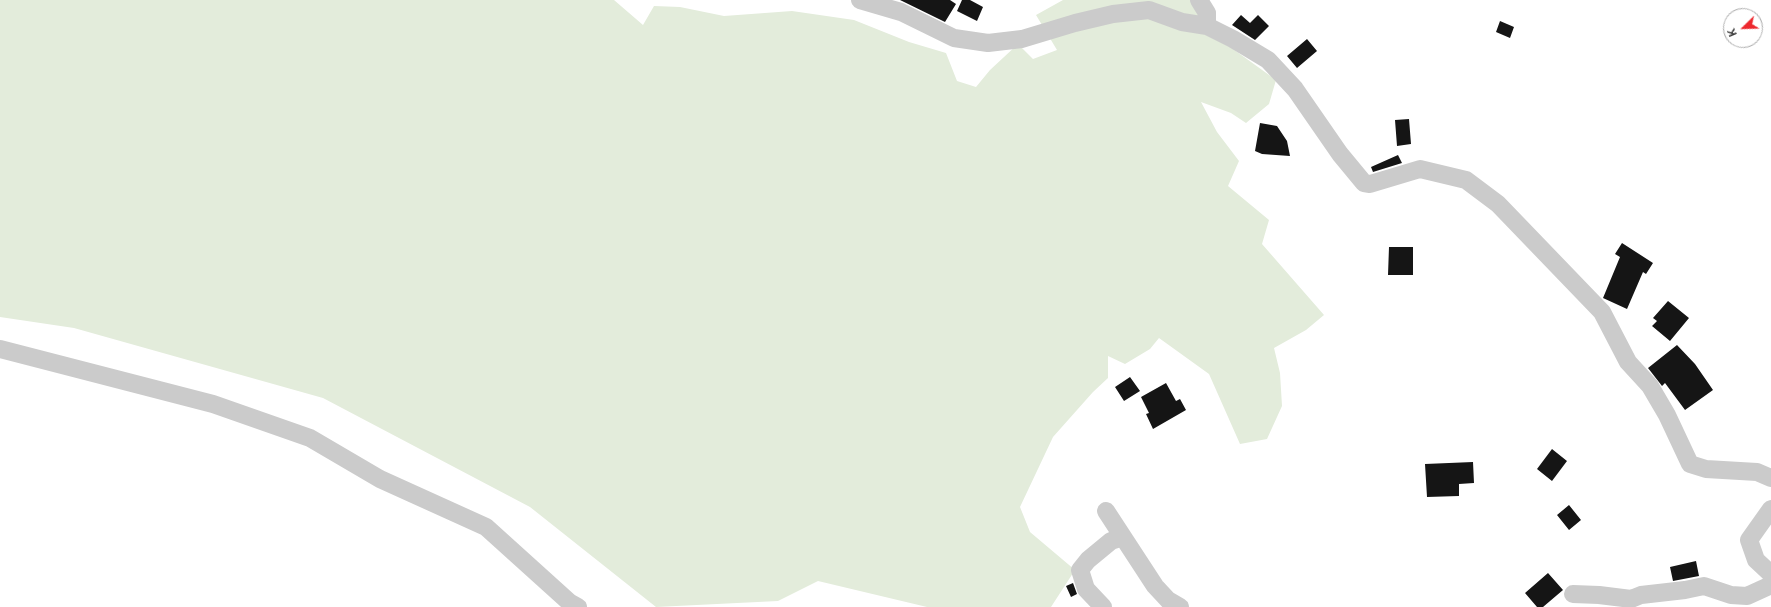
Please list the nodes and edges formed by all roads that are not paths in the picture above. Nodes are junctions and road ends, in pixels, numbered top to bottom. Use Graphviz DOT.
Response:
graph roads {
  1 [pos="860,0"];
  2 [pos="1199,0"];
  3 [pos="1207,26"];
  4 [pos="0,349"];
  5 [pos="1771,478"];
  6 [pos="1771,509"];
  7 [pos="1106,511"];
  8 [pos="1123,537"];
  9 [pos="1771,574"];
  10 [pos="1771,585"];
  11 [pos="1573,594"];
  12 [pos="578,607"];
  13 [pos="1103,607"];
  14 [pos="1180,607"];
  1 -- 3 [label="street"];
  2 -- 3 [label="street"];
  3 -- 5 [label="street"];
  4 -- 12 [label="street"];
  6 -- 9 [label="street"];
  7 -- 8 [label="street"];
  8 -- 13 [label="street"];
  8 -- 14 [label="street"];
  10 -- 11 [label="street"];
}
